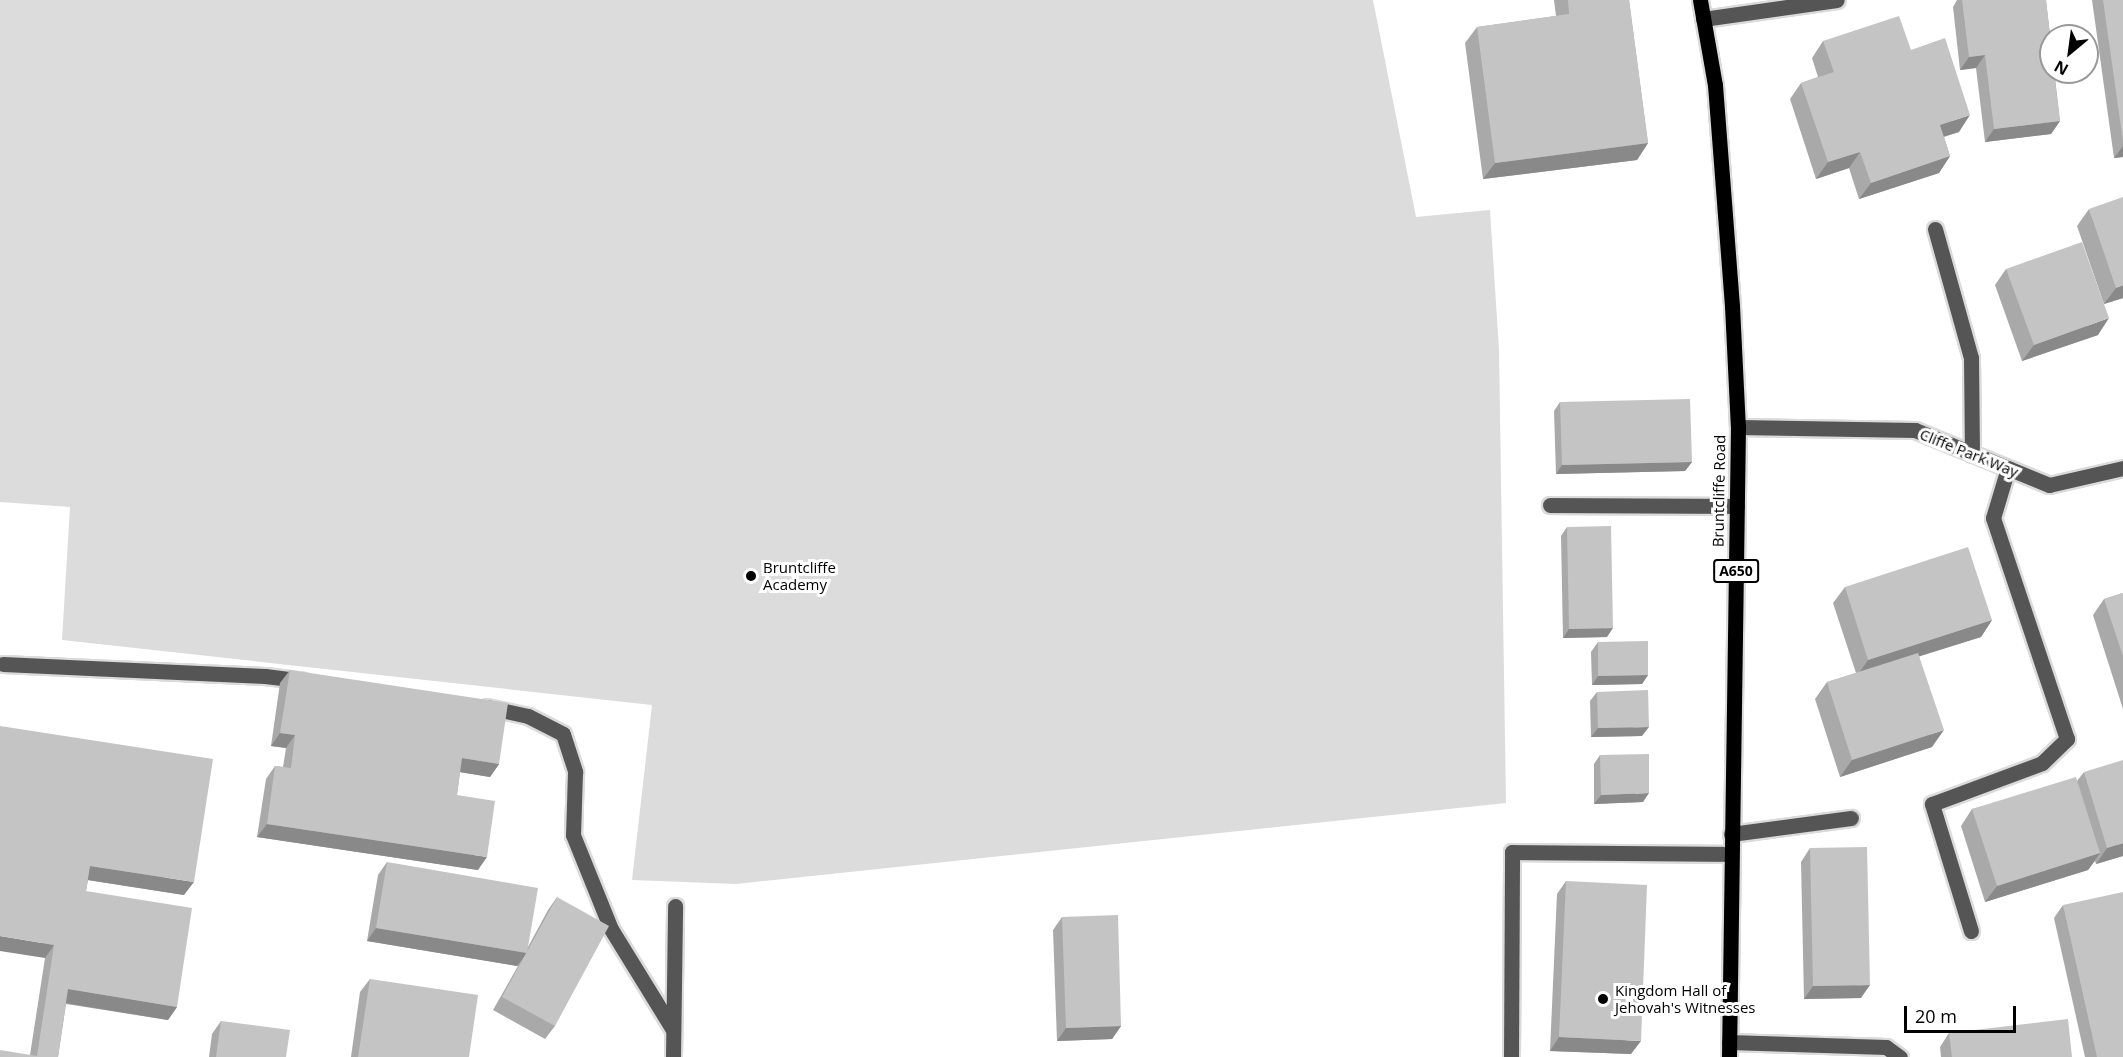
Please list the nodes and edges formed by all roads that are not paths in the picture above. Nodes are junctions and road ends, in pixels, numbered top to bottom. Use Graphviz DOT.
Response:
graph roads {
  1 [pos="1700,0"];
  2 [pos="1837,0"];
  3 [pos="1703,20"];
  4 [pos="1935,229"];
  5 [pos="1738,427"];
  6 [pos="1972,454"];
  7 [pos="2008,468"];
  8 [pos="2123,468"];
  9 [pos="1550,506"];
  10 [pos="1737,506"];
  11 [pos="3,664"];
  12 [pos="321,683"];
  13 [pos="469,703"];
  14 [pos="1851,818"];
  15 [pos="1731,834"];
  16 [pos="1731,854"];
  17 [pos="675,906"];
  18 [pos="1971,931"];
  19 [pos="672,1028"];
  20 [pos="1729,1050"];
  21 [pos="673,1057"];
  22 [pos="1511,1057"];
  23 [pos="1900,1057"];
  1 -- 3 [label="main road, Bruntcliffe Road / A650"];
  2 -- 3 [label="street"];
  3 -- 5 [label="main road, Bruntcliffe Road / A650"];
  4 -- 6 [label="street"];
  5 -- 6 [label="street, Cliffe Park Way"];
  5 -- 10 [label="main road, Bruntcliffe Road / A650"];
  6 -- 7 [label="street, Cliffe Park Way"];
  7 -- 8 [label="street, Cliffe Park Way"];
  7 -- 18 [label="street"];
  9 -- 10 [label="street"];
  10 -- 15 [label="main road, Bruntcliffe Road / A650"];
  11 -- 12 [label="street"];
  13 -- 19 [label="street"];
  14 -- 15 [label="street"];
  15 -- 16 [label="main road, Bruntcliffe Road / A650"];
  16 -- 20 [label="main road, Bruntcliffe Road / A650"];
  16 -- 22 [label="street"];
  17 -- 19 [label="street"];
  19 -- 21 [label="street"];
  20 -- 23 [label="street"];
}
